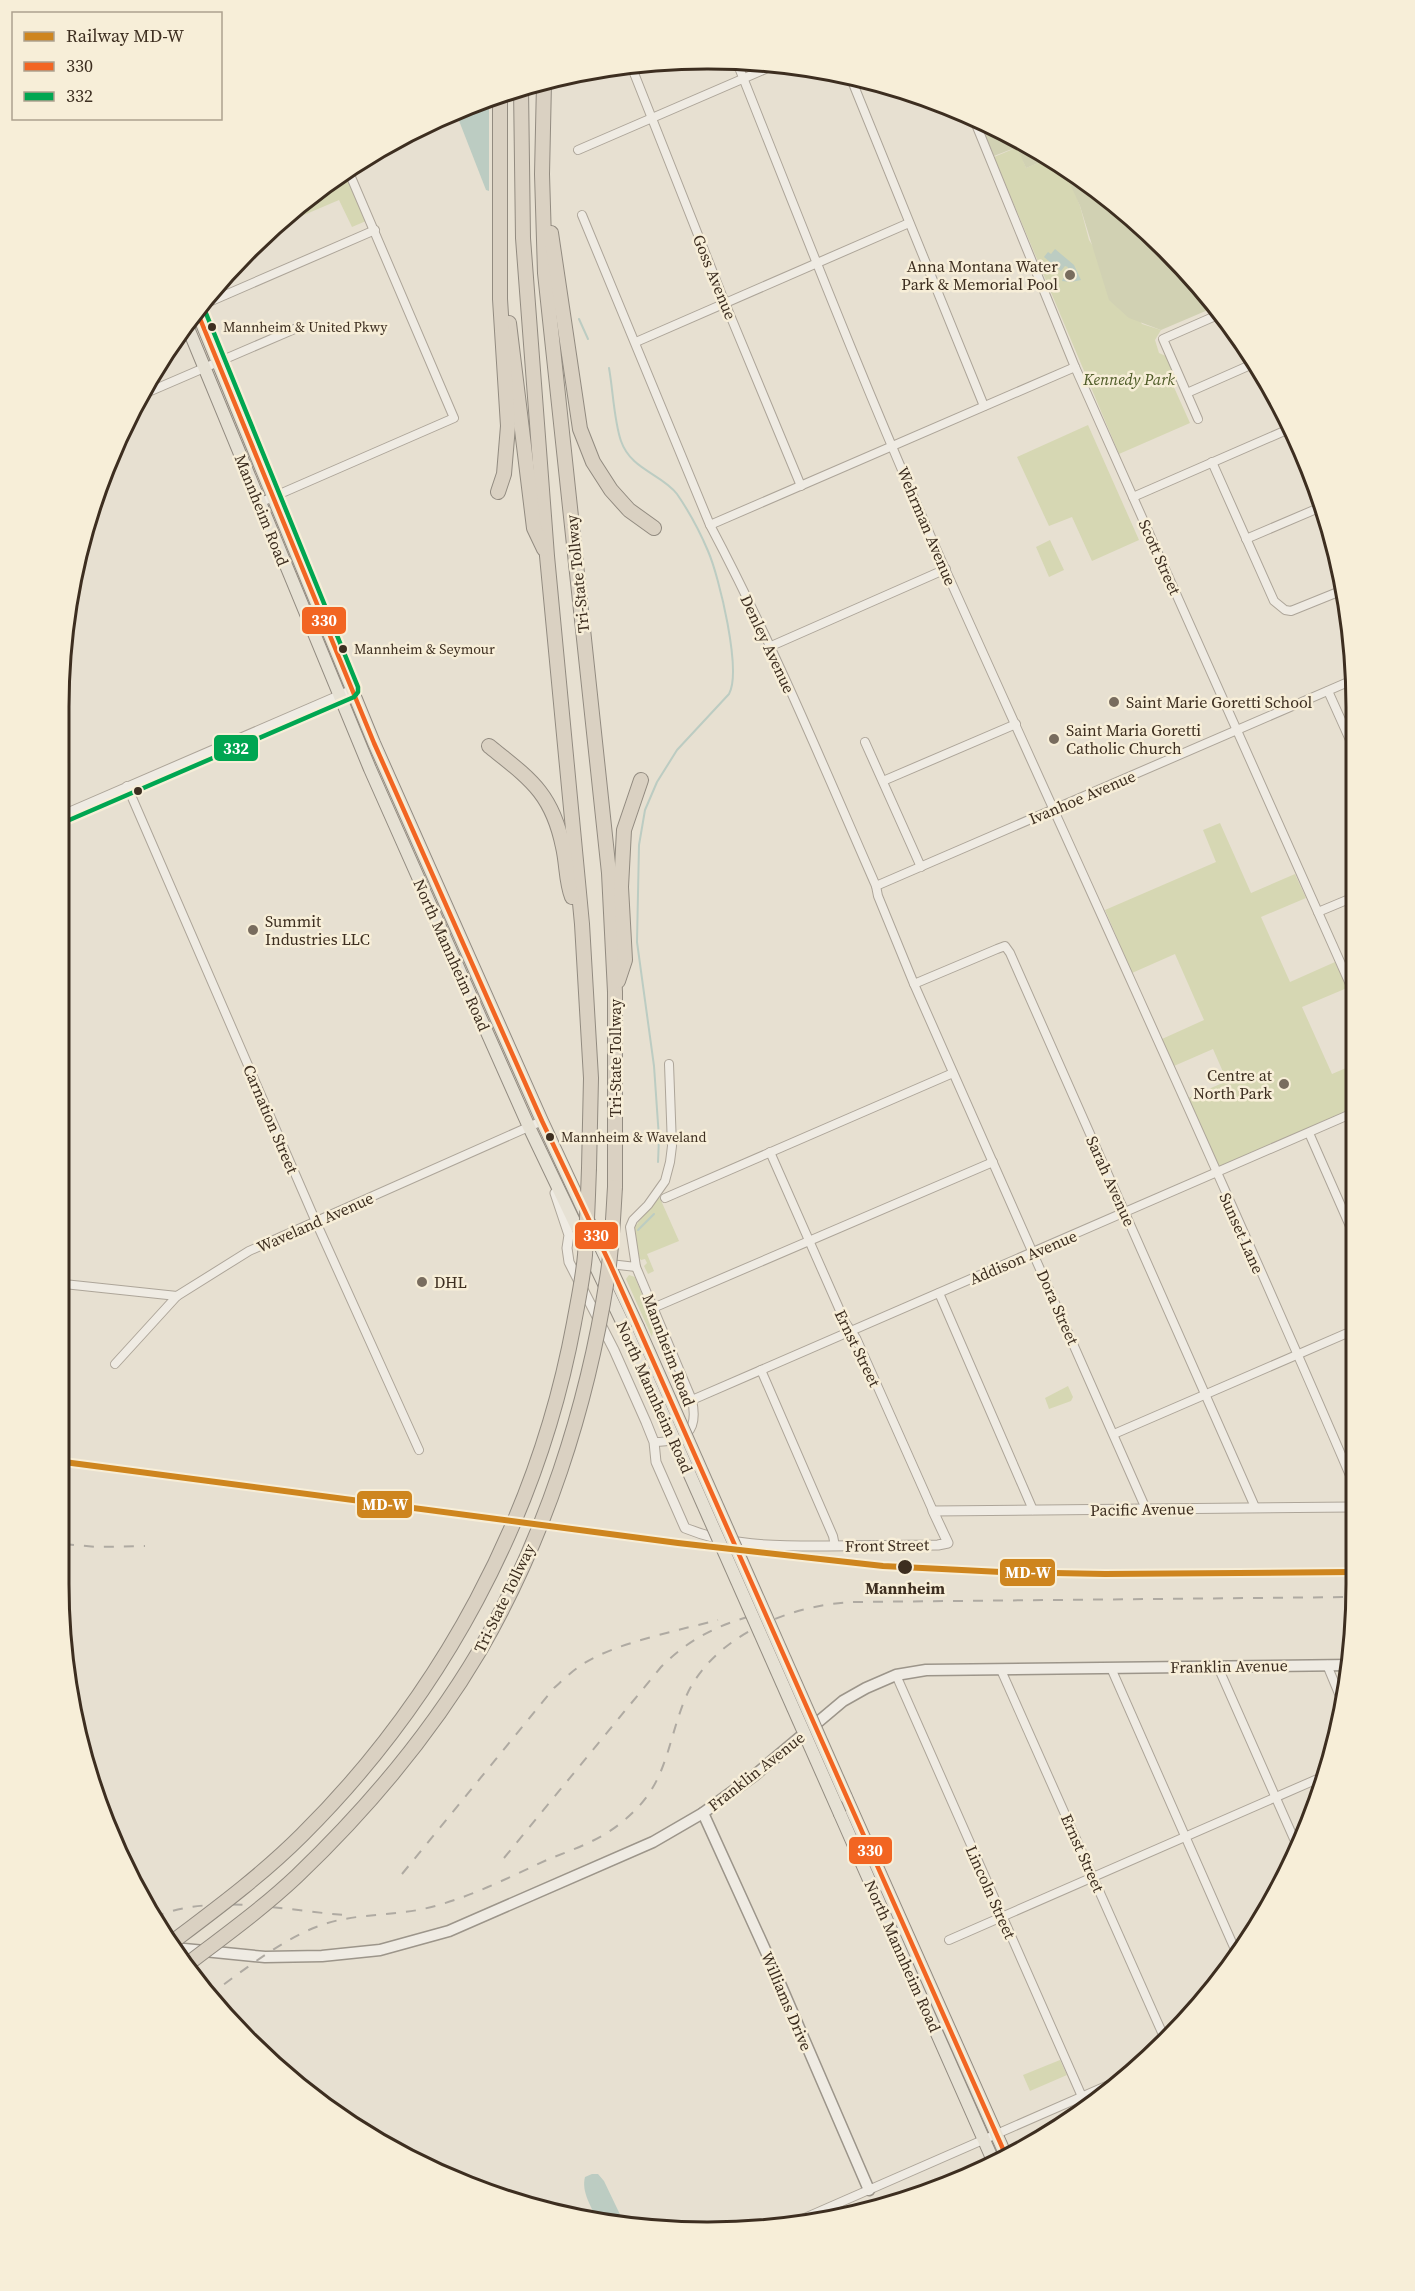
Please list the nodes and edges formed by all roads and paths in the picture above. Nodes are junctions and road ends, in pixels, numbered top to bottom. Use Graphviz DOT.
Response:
graph roads {
  1 [pos="740,70"];
  2 [pos="761,71"];
  3 [pos="634,73"];
  4 [pos="743,79"];
  5 [pos="854,86"];
  6 [pos="544,91"];
  7 [pos="521,97"];
  8 [pos="500,104"];
  9 [pos="652,118"];
  10 [pos="978,130"];
  11 [pos="578,150"];
  12 [pos="542,174"];
  13 [pos="352,178"];
  14 [pos="582,215"];
  15 [pos="909,223"];
  16 [pos="375,230"];
  17 [pos="501,246"];
  18 [pos="818,262"];
  19 [pos="218,298"];
  20 [pos="725,303"];
  21 [pos="1213,317"];
  22 [pos="200,320"];
  23 [pos="297,328"];
  24 [pos="190,334"];
  25 [pos="636,342"];
  26 [pos="217,363"];
  27 [pos="1075,367"];
  28 [pos="1247,367"];
  29 [pos="204,368"];
  30 [pos="154,389"];
  31 [pos="1186,393"];
  32 [pos="984,406"];
  33 [pos="1198,419"];
  34 [pos="1283,432"];
  35 [pos="893,446"];
  36 [pos="1212,462"];
  37 [pos="801,486"];
  38 [pos="498,492"];
  39 [pos="272,497"];
  40 [pos="1133,497"];
  41 [pos="259,503"];
  42 [pos="1314,510"];
  43 [pos="710,525"];
  44 [pos="654,528"];
  45 [pos="1246,539"];
  46 [pos="547,556"];
  47 [pos="945,569"];
  48 [pos="1336,593"];
  49 [pos="769,647"];
  50 [pos="1345,683"];
  51 [pos="351,690"];
  52 [pos="1328,691"];
  53 [pos="339,696"];
  54 [pos="1016,724"];
  55 [pos="1237,730"];
  56 [pos="1346,730"];
  57 [pos="865,742"];
  58 [pos="489,746"];
  59 [pos="641,780"];
  60 [pos="883,781"];
  61 [pos="127,786"];
  62 [pos="1054,809"];
  63 [pos="69,812"];
  64 [pos="921,867"];
  65 [pos="876,886"];
  66 [pos="1346,900"];
  67 [pos="1318,912"];
  68 [pos="582,924"];
  69 [pos="1346,975"];
  70 [pos="914,984"];
  71 [pos="1134,985"];
  72 [pos="615,992"];
  73 [pos="669,1064"];
  74 [pos="953,1073"];
  75 [pos="1346,1116"];
  76 [pos="542,1121"];
  77 [pos="529,1127"];
  78 [pos="1309,1133"];
  79 [pos="770,1152"];
  80 [pos="544,1159"];
  81 [pos="993,1161"];
  82 [pos="1216,1173"];
  83 [pos="665,1198"];
  84 [pos="1125,1212"];
  85 [pos="1346,1217"];
  86 [pos="316,1222"];
  87 [pos="583,1239"];
  88 [pos="810,1241"];
  89 [pos="1034,1252"];
  90 [pos="569,1262"];
  91 [pos="610,1264"];
  92 [pos="636,1267"];
  93 [pos="69,1285"];
  94 [pos="939,1293"];
  95 [pos="177,1296"];
  96 [pos="653,1308"];
  97 [pos="851,1331"];
  98 [pos="1346,1334"];
  99 [pos="1296,1355"];
  100 [pos="115,1364"];
  101 [pos="761,1370"];
  102 [pos="1206,1393"];
  103 [pos="692,1400"];
  104 [pos="1114,1434"];
  105 [pos="654,1442"];
  106 [pos="419,1450"];
  107 [pos="1346,1467"];
  108 [pos="1255,1507"];
  109 [pos="1346,1507"];
  110 [pos="1146,1509"];
  111 [pos="1033,1510"];
  112 [pos="933,1511"];
  113 [pos="948,1543"];
  114 [pos="835,1546"];
  115 [pos="1327,1665"];
  116 [pos="1341,1665"];
  117 [pos="1218,1666"];
  118 [pos="1111,1668"];
  119 [pos="1001,1670"];
  120 [pos="896,1675"];
  121 [pos="1337,1689"];
  122 [pos="1314,1781"];
  123 [pos="1276,1798"];
  124 [pos="703,1813"];
  125 [pos="1185,1837"];
  126 [pos="1293,1837"];
  127 [pos="1093,1877"];
  128 [pos="1002,1917"];
  129 [pos="177,1938"];
  130 [pos="949,1941"];
  131 [pos="1233,1945"];
  132 [pos="185,1949"];
  133 [pos="193,1960"];
  134 [pos="1162,2032"];
  135 [pos="1093,2092"];
  136 [pos="1082,2097"];
  137 [pos="996,2134"];
  138 [pos="984,2140"];
  139 [pos="1003,2149"];
  140 [pos="991,2156"];
  141 [pos="869,2190"];
  142 [pos="819,2212"];
  1 -- 4 [label="street, Wehrman Avenue"];
  2 -- 4 [label="street"];
  3 -- 9 [label="street, Goss Avenue"];
  4 -- 9 [label="street"];
  4 -- 18 [label="street, Wehrman Avenue"];
  5 -- 15 [label="street"];
  6 -- 12 [label="highway, Tri-State Tollway"];
  7 -- 46 [label="highway, Tri-State Tollway"];
  8 -- 17 [label="highway"];
  9 -- 11 [label="street"];
  9 -- 20 [label="street, Goss Avenue"];
  10 -- 27 [label="street, Scott Street"];
  12 -- 44 [label="highway"];
  12 -- 72 [label="highway, Tri-State Tollway"];
  13 -- 16 [label="street"];
  14 -- 25 [label="street, Denley Avenue"];
  15 -- 18 [label="street"];
  15 -- 32 [label="street"];
  16 -- 19 [label="street"];
  16 -- 39 [label="street"];
  17 -- 38 [label="highway"];
  17 -- 46 [label="highway"];
  18 -- 20 [label="street"];
  18 -- 35 [label="street, Wehrman Avenue"];
  20 -- 25 [label="street"];
  20 -- 37 [label="street, Goss Avenue"];
  21 -- 31 [label="street"];
  22 -- 26 [label="main road, Mannheim Road"];
  23 -- 26 [label="street"];
  24 -- 29 [label="main road, Mannheim Road"];
  25 -- 43 [label="street, Denley Avenue"];
  26 -- 29 [label="street"];
  26 -- 39 [label="main road, Mannheim Road"];
  27 -- 32 [label="street"];
  27 -- 40 [label="street, Scott Street"];
  28 -- 31 [label="street"];
  29 -- 30 [label="street"];
  29 -- 41 [label="main road, Mannheim Road"];
  31 -- 33 [label="street"];
  32 -- 35 [label="street"];
  34 -- 36 [label="street"];
  35 -- 37 [label="street"];
  35 -- 47 [label="street, Wehrman Avenue"];
  36 -- 40 [label="street"];
  36 -- 45 [label="street"];
  37 -- 43 [label="street"];
  39 -- 41 [label="street"];
  39 -- 51 [label="main road, Mannheim Road"];
  40 -- 55 [label="street, Scott Street"];
  41 -- 53 [label="main road, Mannheim Road"];
  42 -- 45 [label="street"];
  43 -- 49 [label="street, Denley Avenue"];
  45 -- 48 [label="street"];
  46 -- 68 [label="highway, Tri-State Tollway"];
  47 -- 49 [label="street"];
  47 -- 54 [label="street, Wehrman Avenue"];
  49 -- 65 [label="street, Denley Avenue"];
  50 -- 52 [label="street, Ivanhoe Avenue"];
  51 -- 53 [label="street"];
  51 -- 76 [label="main road, North Mannheim Road"];
  52 -- 55 [label="street, Ivanhoe Avenue"];
  52 -- 56 [label="street"];
  53 -- 61 [label="street"];
  53 -- 77 [label="main road, North Mannheim Road"];
  54 -- 60 [label="street"];
  54 -- 62 [label="street, Wehrman Avenue"];
  55 -- 62 [label="street, Ivanhoe Avenue"];
  55 -- 67 [label="street, Scott Street"];
  57 -- 60 [label="street"];
  58 -- 68 [label="highway"];
  59 -- 72 [label="highway"];
  60 -- 64 [label="street"];
  61 -- 63 [label="street"];
  61 -- 86 [label="street, Carnation Street"];
  62 -- 64 [label="street, Ivanhoe Avenue"];
  62 -- 71 [label="street, Wehrman Avenue"];
  64 -- 65 [label="street, Ivanhoe Avenue"];
  65 -- 70 [label="street, Denley Avenue"];
  66 -- 67 [label="street"];
  67 -- 69 [label="street, Scott Street"];
  68 -- 129 [label="highway, Tri-State Tollway, bridge"];
  70 -- 74 [label="street, Denley Avenue"];
  70 -- 84 [label="street, Sarah Avenue"];
  71 -- 82 [label="street, Sunset Lane"];
  72 -- 133 [label="highway, Tri-State Tollway, bridge"];
  73 -- 92 [label="street, Mannheim Road"];
  74 -- 79 [label="street"];
  74 -- 81 [label="street, Dora Street"];
  75 -- 78 [label="street, Addison Avenue"];
  76 -- 77 [label="street, Waveland Avenue"];
  76 -- 91 [label="main road, North Mannheim Road"];
  77 -- 80 [label="main road, North Mannheim Road"];
  77 -- 86 [label="street, Waveland Avenue"];
  78 -- 82 [label="street, Addison Avenue"];
  78 -- 85 [label="street"];
  79 -- 83 [label="street"];
  79 -- 88 [label="street, Ernst Street"];
  80 -- 87 [label="main road, North Mannheim Road"];
  80 -- 90 [label="street"];
  81 -- 88 [label="street"];
  81 -- 89 [label="street, Dora Street"];
  82 -- 84 [label="street, Addison Avenue"];
  82 -- 99 [label="street, Sunset Lane"];
  84 -- 89 [label="street, Addison Avenue"];
  84 -- 102 [label="street, Sarah Avenue"];
  86 -- 95 [label="street, Waveland Avenue"];
  86 -- 106 [label="street, Carnation Street"];
  87 -- 90 [label="street"];
  87 -- 138 [label="main road, North Mannheim Road, bridge"];
  88 -- 96 [label="street"];
  88 -- 97 [label="street, Ernst Street"];
  89 -- 94 [label="street, Addison Avenue"];
  89 -- 104 [label="street, Dora Street"];
  90 -- 105 [label="street"];
  91 -- 92 [label="street"];
  91 -- 137 [label="main road, North Mannheim Road, bridge"];
  92 -- 96 [label="street, Mannheim Road"];
  93 -- 95 [label="street"];
  94 -- 97 [label="street, Addison Avenue"];
  94 -- 111 [label="street"];
  95 -- 100 [label="street, Waveland Avenue"];
  96 -- 103 [label="street, Mannheim Road"];
  97 -- 101 [label="street, Addison Avenue"];
  97 -- 112 [label="street, Ernst Street"];
  98 -- 99 [label="street"];
  99 -- 102 [label="street"];
  99 -- 107 [label="street, Sunset Lane"];
  101 -- 103 [label="street, Addison Avenue"];
  101 -- 114 [label="street"];
  102 -- 104 [label="street"];
  102 -- 108 [label="street, Sarah Avenue"];
  103 -- 105 [label="street, Mannheim Road"];
  104 -- 110 [label="street, Dora Street"];
  105 -- 114 [label="street, Front Street"];
  108 -- 109 [label="street, Pacific Avenue"];
  108 -- 110 [label="street, Pacific Avenue"];
  110 -- 111 [label="street, Pacific Avenue"];
  111 -- 112 [label="street, Pacific Avenue"];
  112 -- 113 [label="street, Ernst Street"];
  113 -- 114 [label="street, Front Street"];
  115 -- 116 [label="main road, Franklin Avenue"];
  115 -- 117 [label="main road, Franklin Avenue"];
  115 -- 121 [label="street"];
  117 -- 118 [label="main road, Franklin Avenue"];
  117 -- 123 [label="street"];
  118 -- 119 [label="main road, Franklin Avenue"];
  118 -- 125 [label="street"];
  119 -- 120 [label="main road, Franklin Avenue"];
  119 -- 127 [label="street, Ernst Street"];
  120 -- 124 [label="main road, Franklin Avenue"];
  120 -- 128 [label="street, Lincoln Street"];
  122 -- 123 [label="street"];
  123 -- 125 [label="street"];
  123 -- 126 [label="street"];
  124 -- 132 [label="main road, Franklin Avenue"];
  124 -- 141 [label="main road, Williams Drive"];
  125 -- 127 [label="street"];
  125 -- 131 [label="street"];
  127 -- 128 [label="street"];
  127 -- 134 [label="street, Ernst Street"];
  128 -- 130 [label="street"];
  128 -- 136 [label="street, Lincoln Street"];
  135 -- 136 [label="street"];
  136 -- 137 [label="street"];
  137 -- 138 [label="street"];
  137 -- 139 [label="main road, North Mannheim Road"];
  138 -- 140 [label="main road, North Mannheim Road"];
  138 -- 141 [label="street"];
  141 -- 142 [label="street"];
}
